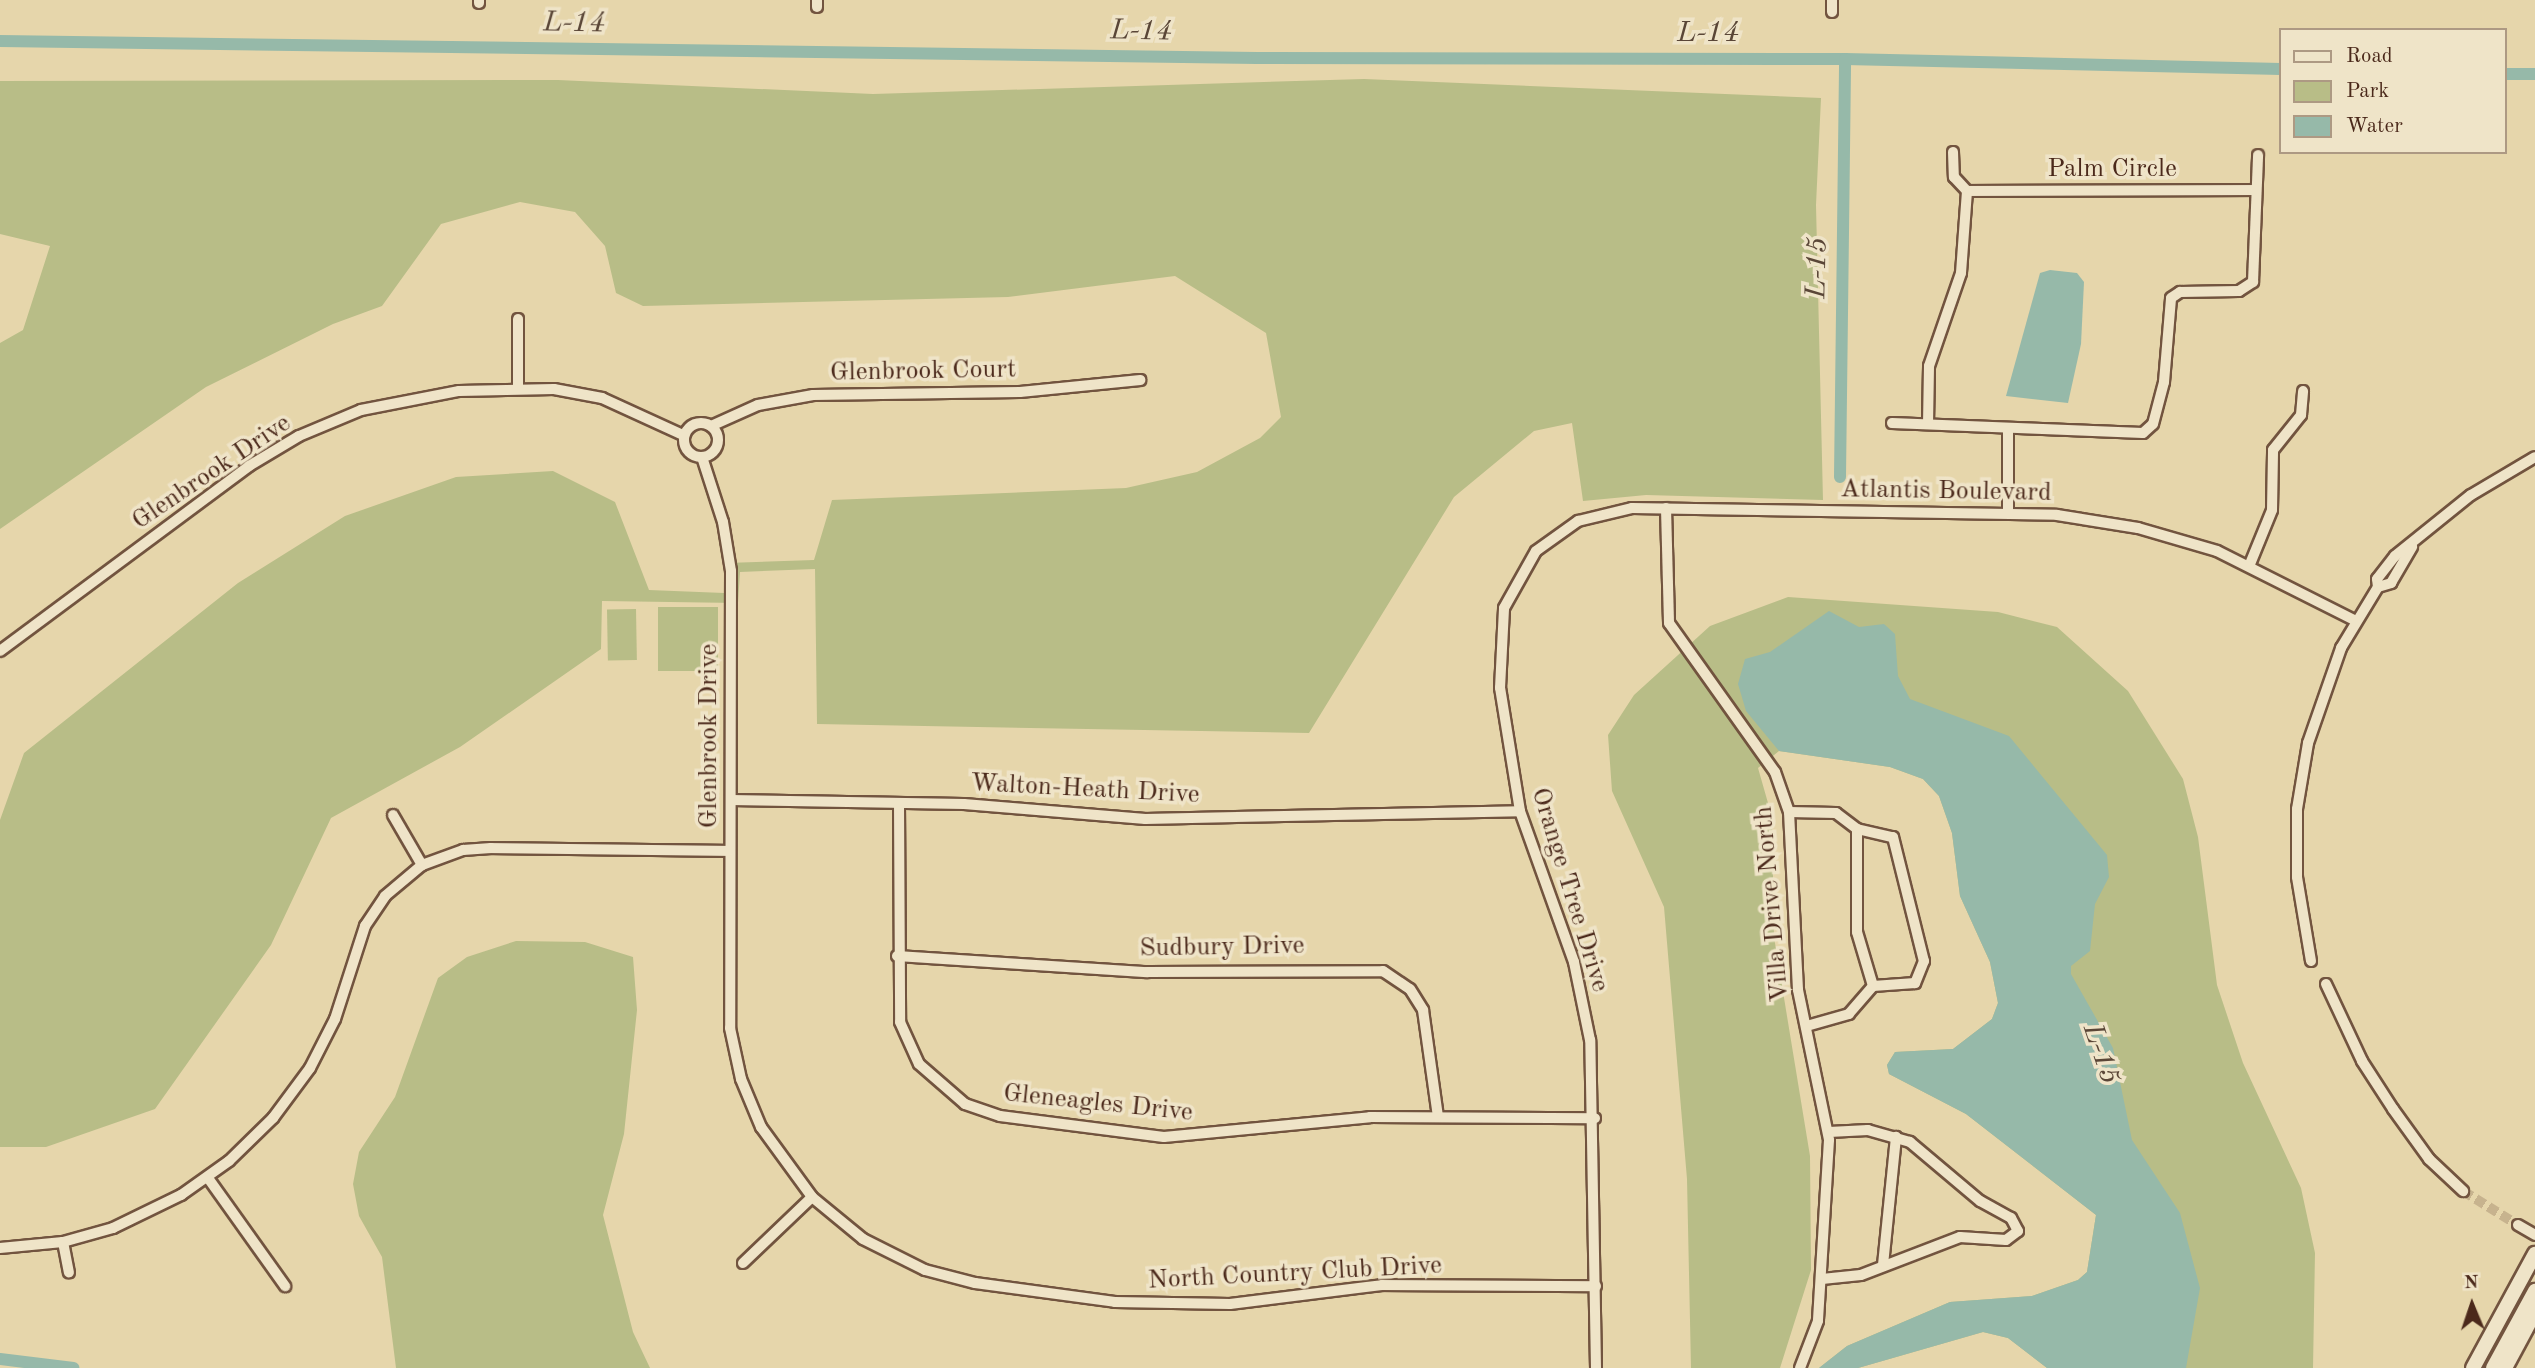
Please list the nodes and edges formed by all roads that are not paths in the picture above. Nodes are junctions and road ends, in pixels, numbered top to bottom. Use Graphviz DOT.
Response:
graph roads {
  1 [pos="1832,0"];
  2 [pos="1832,12"];
  3 [pos="1952,152"];
  4 [pos="2258,155"];
  5 [pos="2256,190"];
  6 [pos="1967,191"];
  7 [pos="518,319"];
  8 [pos="1140,380"];
  9 [pos="518,389"];
  10 [pos="2303,391"];
  11 [pos="1892,424"];
  12 [pos="1928,424"];
  13 [pos="712,426"];
  14 [pos="2008,429"];
  15 [pos="684,435"];
  16 [pos="702,457"];
  17 [pos="2535,457"];
  18 [pos="1666,508"];
  19 [pos="2008,513"];
  20 [pos="1529,558"];
  21 [pos="2250,564"];
  22 [pos="2356,621"];
  23 [pos="0,651"];
  24 [pos="731,800"];
  25 [pos="899,803"];
  26 [pos="1520,811"];
  27 [pos="1789,812"];
  28 [pos="393,815"];
  29 [pos="1857,829"];
  30 [pos="730,851"];
  31 [pos="422,865"];
  32 [pos="897,956"];
  33 [pos="2311,961"];
  34 [pos="2326,984"];
  35 [pos="1873,986"];
  36 [pos="1807,1026"];
  37 [pos="1438,1117"];
  38 [pos="1595,1118"];
  39 [pos="1829,1132"];
  40 [pos="1896,1137"];
  41 [pos="208,1178"];
  42 [pos="2463,1191"];
  43 [pos="812,1197"];
  44 [pos="2518,1225"];
  45 [pos="2535,1235"];
  46 [pos="63,1241"];
  47 [pos="0,1248"];
  48 [pos="2535,1254"];
  49 [pos="743,1264"];
  50 [pos="1883,1265"];
  51 [pos="69,1272"];
  52 [pos="1822,1279"];
  53 [pos="285,1286"];
  54 [pos="1596,1286"];
  55 [pos="2535,1291"];
  56 [pos="2535,1312"];
  57 [pos="1596,1368"];
  58 [pos="1800,1368"];
  59 [pos="2473,1368"];
  60 [pos="2493,1368"];
  61 [pos="2505,1368"];
  1 -- 2 [label="street"];
  3 -- 6 [label="street"];
  4 -- 5 [label="street"];
  5 -- 6 [label="street, Palm Circle"];
  5 -- 14 [label="street"];
  6 -- 12 [label="street"];
  7 -- 9 [label="street"];
  8 -- 13 [label="street, Glenbrook Court"];
  9 -- 15 [label="street, Glenbrook Drive"];
  9 -- 23 [label="street, Glenbrook Drive"];
  10 -- 21 [label="street"];
  11 -- 12 [label="street"];
  12 -- 14 [label="street"];
  13 -- 15 [label="street"];
  13 -- 16 [label="street"];
  14 -- 19 [label="street"];
  15 -- 16 [label="street, Glenbrook Drive"];
  16 -- 24 [label="street, Glenbrook Drive"];
  17 -- 22 [label="street"];
  18 -- 19 [label="street, Atlantis Boulevard"];
  18 -- 20 [label="street, Atlantis Boulevard"];
  18 -- 27 [label="street, Villa Drive North"];
  19 -- 21 [label="street, Atlantis Boulevard"];
  20 -- 26 [label="street, Orange Tree Drive"];
  21 -- 22 [label="street, Atlantis Boulevard"];
  22 -- 33 [label="street"];
  24 -- 25 [label="street, Walton-Heath Drive"];
  24 -- 30 [label="street, Glenbrook Drive"];
  25 -- 26 [label="street, Walton-Heath Drive"];
  25 -- 32 [label="street, Gleneagles Drive"];
  26 -- 38 [label="street, Orange Tree Drive"];
  27 -- 29 [label="street"];
  27 -- 36 [label="street, Villa Drive North"];
  28 -- 31 [label="street"];
  29 -- 35 [label="street"];
  29 -- 35 [label="street"];
  30 -- 31 [label="street"];
  30 -- 43 [label="street, North Country Club Drive"];
  31 -- 41 [label="street"];
  32 -- 37 [label="street, Gleneagles Drive"];
  32 -- 37 [label="street, Sudbury Drive"];
  34 -- 42 [label="street"];
  35 -- 36 [label="street"];
  36 -- 39 [label="street, Villa Drive North"];
  37 -- 38 [label="street, Gleneagles Drive"];
  38 -- 54 [label="street, Orange Tree Drive"];
  39 -- 40 [label="street"];
  39 -- 52 [label="street, Villa Drive North"];
  40 -- 50 [label="street"];
  40 -- 50 [label="street"];
  41 -- 46 [label="street"];
  41 -- 53 [label="street"];
  43 -- 49 [label="street"];
  43 -- 54 [label="street, North Country Club Drive"];
  44 -- 45 [label="street"];
  46 -- 47 [label="street"];
  46 -- 51 [label="street"];
  48 -- 59 [label="main road"];
  50 -- 52 [label="street"];
  52 -- 58 [label="street, Villa Drive North"];
  54 -- 57 [label="street, Orange Tree Drive"];
  55 -- 60 [label="main road"];
  56 -- 61 [label="main road"];
}
